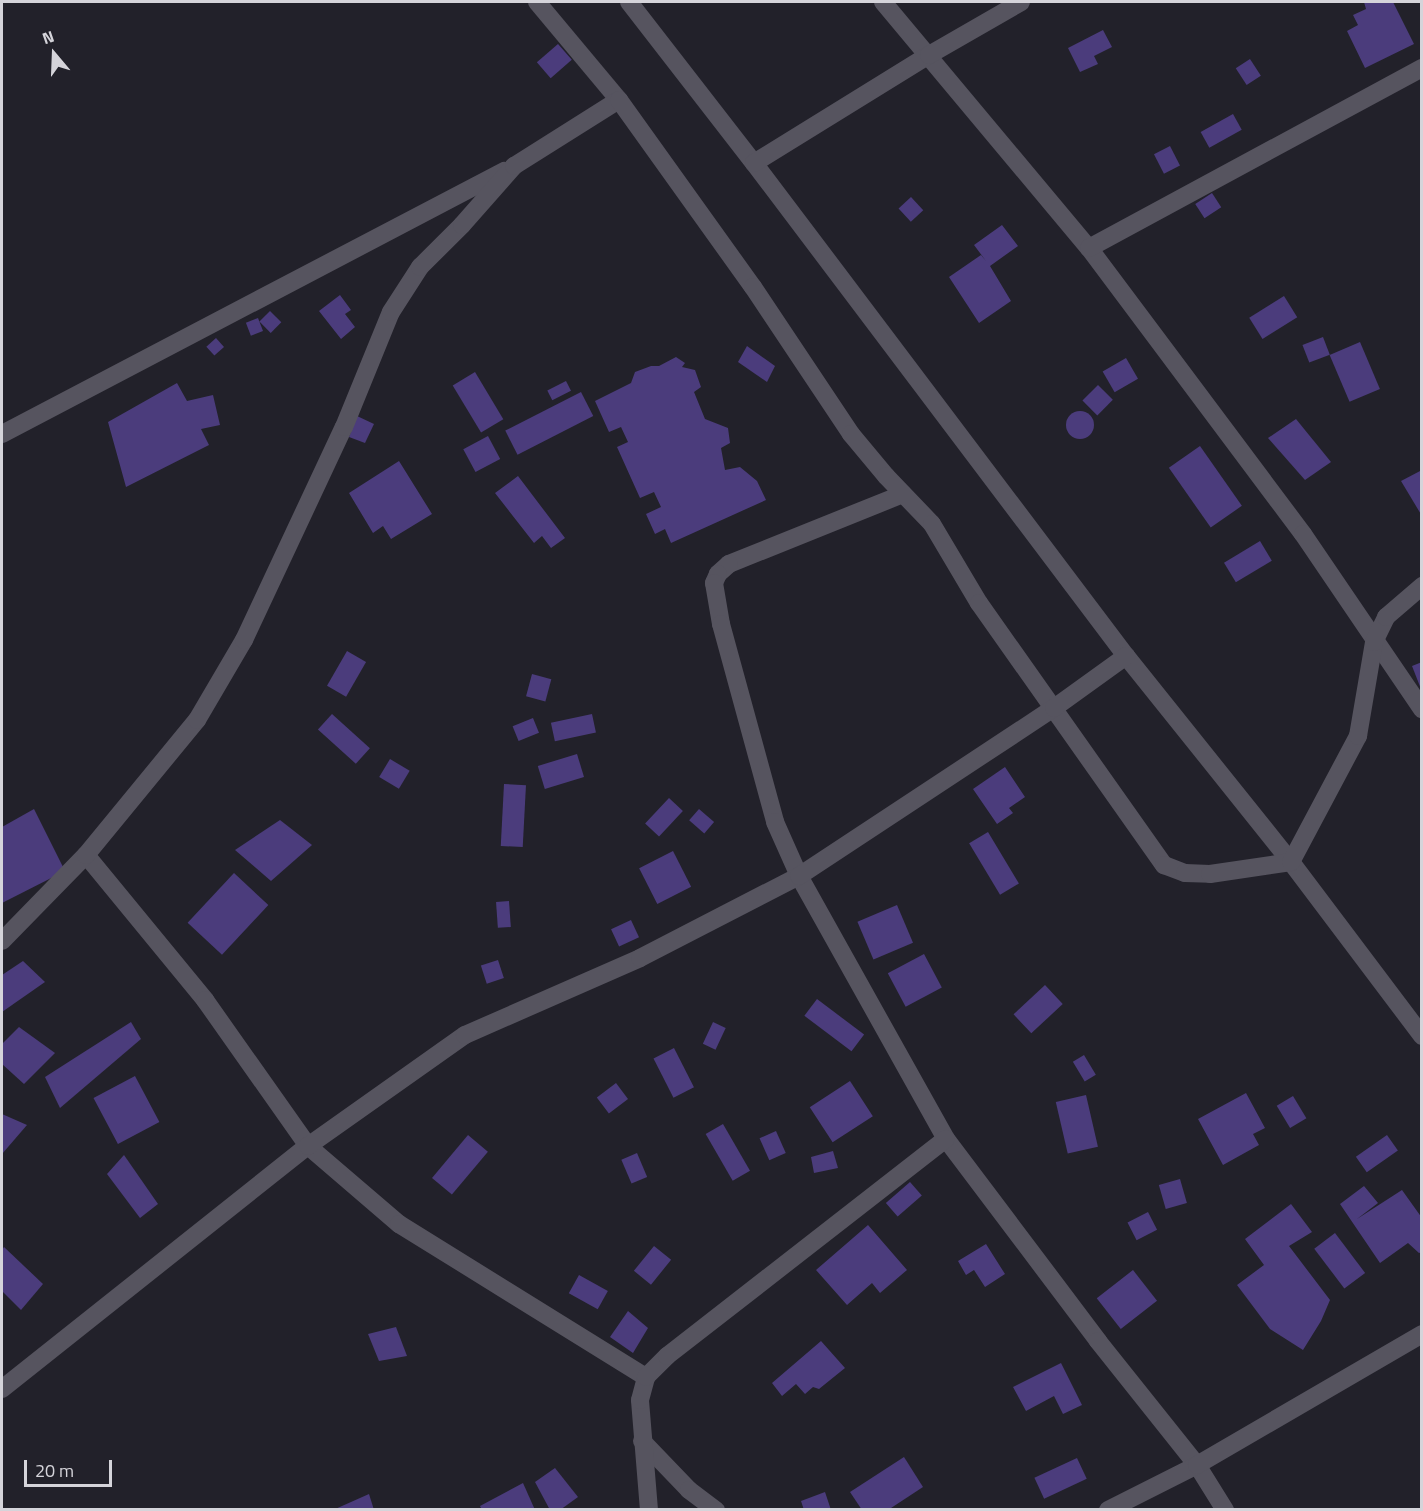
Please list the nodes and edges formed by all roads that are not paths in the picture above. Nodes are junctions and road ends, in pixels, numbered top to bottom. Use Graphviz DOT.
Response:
graph roads {
  1 [pos="537,2"];
  2 [pos="629,2"];
  3 [pos="883,2"];
  4 [pos="1021,2"];
  5 [pos="929,55"];
  6 [pos="1422,68"];
  7 [pos="619,100"];
  8 [pos="754,163"];
  9 [pos="514,166"];
  10 [pos="1089,248"];
  11 [pos="2,434"];
  12 [pos="903,494"];
  13 [pos="1422,586"];
  14 [pos="1374,642"];
  15 [pos="1126,656"];
  16 [pos="1054,708"];
  17 [pos="1422,709"];
  18 [pos="86,855"];
  19 [pos="1291,862"];
  20 [pos="799,876"];
  21 [pos="2,941"];
  22 [pos="1422,1036"];
  23 [pos="946,1138"];
  24 [pos="308,1146"];
  25 [pos="1422,1334"];
  26 [pos="646,1377"];
  27 [pos="2,1389"];
  28 [pos="642,1441"];
  29 [pos="1197,1465"];
  30 [pos="649,1509"];
  31 [pos="716,1509"];
  32 [pos="1108,1509"];
  33 [pos="1225,1509"];
  1 -- 7 [label="street"];
  2 -- 8 [label="street"];
  3 -- 5 [label="street"];
  4 -- 5 [label="street"];
  5 -- 8 [label="street"];
  5 -- 10 [label="street"];
  6 -- 10 [label="street"];
  7 -- 9 [label="street"];
  7 -- 12 [label="street"];
  8 -- 15 [label="street"];
  9 -- 11 [label="street"];
  9 -- 18 [label="street"];
  10 -- 14 [label="street"];
  12 -- 16 [label="street"];
  12 -- 20 [label="street"];
  13 -- 14 [label="street"];
  14 -- 17 [label="street"];
  14 -- 19 [label="street"];
  15 -- 16 [label="street"];
  15 -- 19 [label="street"];
  16 -- 19 [label="street"];
  16 -- 20 [label="street"];
  18 -- 21 [label="street"];
  18 -- 24 [label="street"];
  19 -- 22 [label="street"];
  20 -- 23 [label="street"];
  20 -- 24 [label="street"];
  23 -- 26 [label="street"];
  23 -- 29 [label="street"];
  24 -- 26 [label="street"];
  24 -- 27 [label="street"];
  25 -- 29 [label="street"];
  26 -- 28 [label="street"];
  28 -- 30 [label="street"];
  28 -- 31 [label="street"];
  29 -- 32 [label="street"];
  29 -- 33 [label="street"];
}
